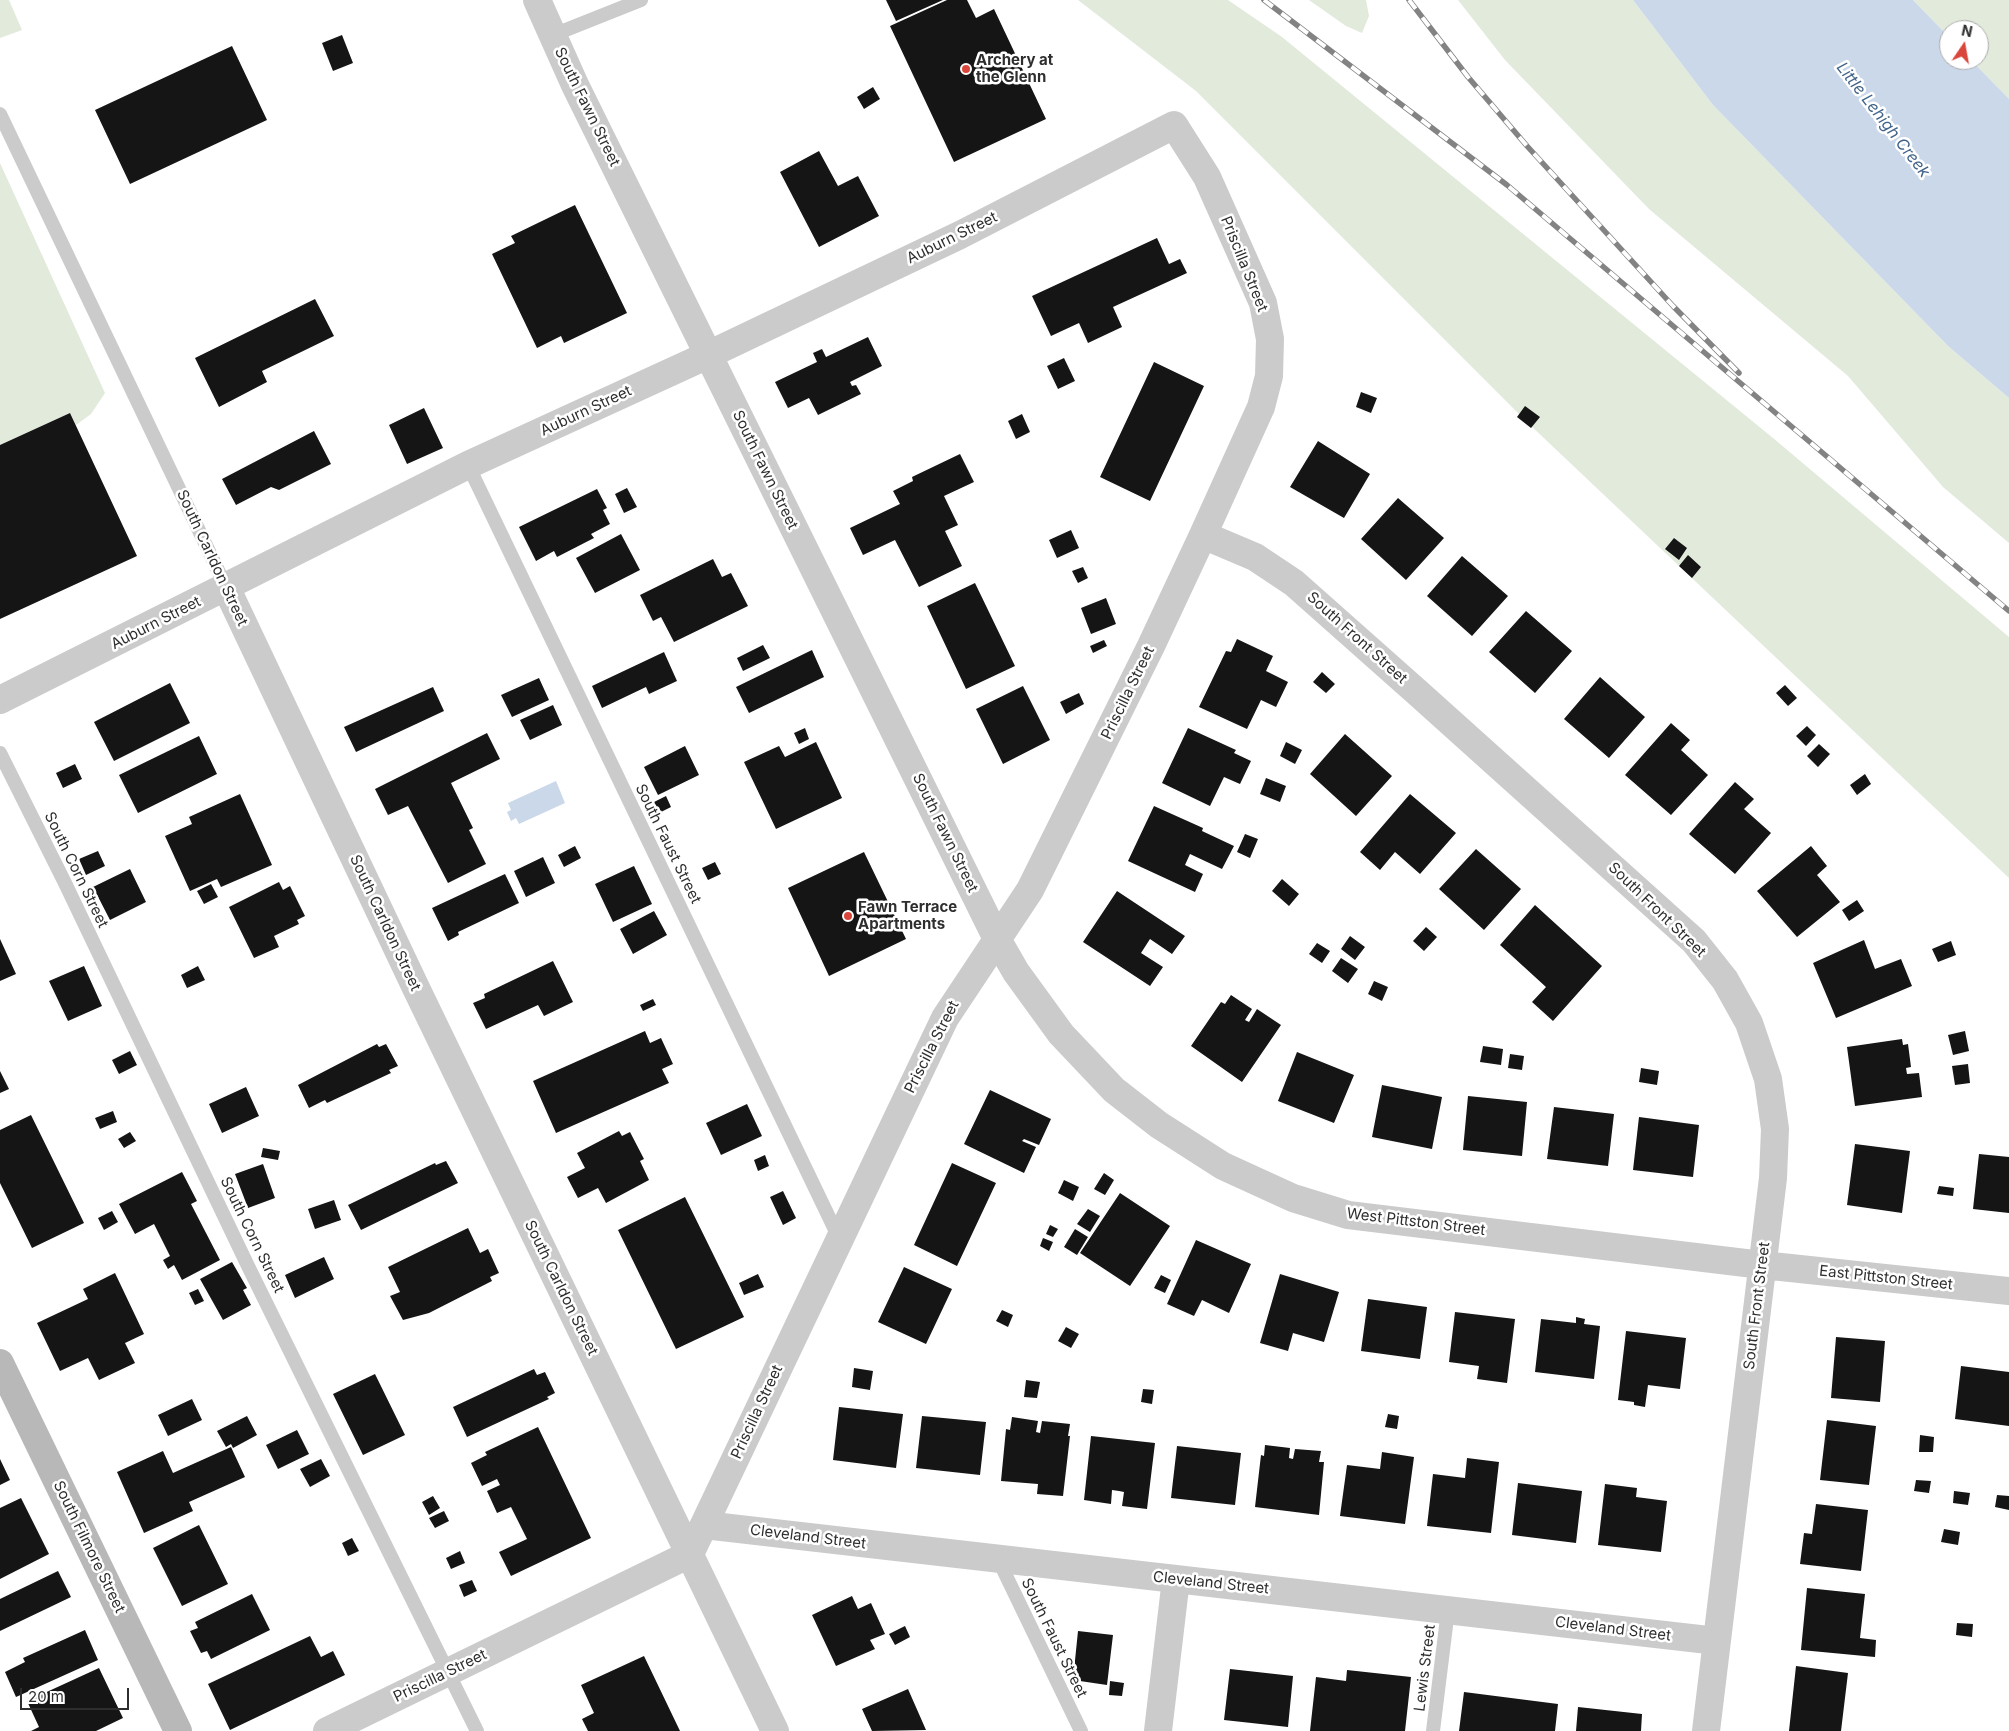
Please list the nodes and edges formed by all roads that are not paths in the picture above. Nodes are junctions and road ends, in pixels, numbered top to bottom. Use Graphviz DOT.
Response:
graph roads {
  1 [pos="537,0"];
  2 [pos="641,0"];
  3 [pos="553,35"];
  4 [pos="0,114"];
  5 [pos="1174,125"];
  6 [pos="708,355"];
  7 [pos="468,465"];
  8 [pos="1203,534"];
  9 [pos="226,587"];
  10 [pos="0,700"];
  11 [pos="0,753"];
  12 [pos="997,939"];
  13 [pos="839,1238"];
  14 [pos="1762,1265"];
  15 [pos="2009,1291"];
  16 [pos="0,1363"];
  17 [pos="704,1525"];
  18 [pos="690,1554"];
  19 [pos="998,1559"];
  20 [pos="1176,1579"];
  21 [pos="1448,1610"];
  22 [pos="1718,1640"];
  23 [pos="449,1672"];
  24 [pos="178,1731"];
  25 [pos="327,1731"];
  26 [pos="477,1731"];
  27 [pos="774,1731"];
  28 [pos="1082,1731"];
  29 [pos="1158,1731"];
  30 [pos="1433,1731"];
  31 [pos="1706,1731"];
  1 -- 3 [label="street, South Fawn Street"];
  2 -- 3 [label="lane"];
  3 -- 6 [label="street, South Fawn Street"];
  4 -- 9 [label="lane, South Carldon Street"];
  5 -- 6 [label="street, Auburn Street"];
  5 -- 8 [label="street, Priscilla Street"];
  6 -- 7 [label="street, Auburn Street"];
  6 -- 12 [label="street, South Fawn Street"];
  7 -- 9 [label="street, Auburn Street"];
  7 -- 13 [label="lane, South Faust Street"];
  8 -- 12 [label="street, Priscilla Street"];
  8 -- 14 [label="street, South Front Street"];
  9 -- 10 [label="street, Auburn Street"];
  9 -- 18 [label="street, South Carldon Street"];
  11 -- 23 [label="lane, South Corn Street"];
  12 -- 13 [label="street, Priscilla Street"];
  12 -- 14 [label="street, West Pittston Street"];
  13 -- 17 [label="street, Priscilla Street"];
  14 -- 15 [label="street, East Pittston Street"];
  14 -- 22 [label="street, South Front Street"];
  16 -- 24 [label="street, South Filmore Street"];
  17 -- 18 [label="street, Priscilla Street"];
  17 -- 19 [label="street, Cleveland Street"];
  18 -- 23 [label="street, Priscilla Street"];
  18 -- 27 [label="street, South Carldon Street"];
  19 -- 20 [label="street, Cleveland Street"];
  19 -- 28 [label="lane, South Faust Street"];
  20 -- 21 [label="street, Cleveland Street"];
  20 -- 29 [label="street"];
  21 -- 22 [label="street, Cleveland Street"];
  21 -- 30 [label="lane, Lewis Street"];
  22 -- 31 [label="street, South Front Street"];
  23 -- 25 [label="street, Priscilla Street"];
  23 -- 26 [label="lane, South Corn Street"];
}
